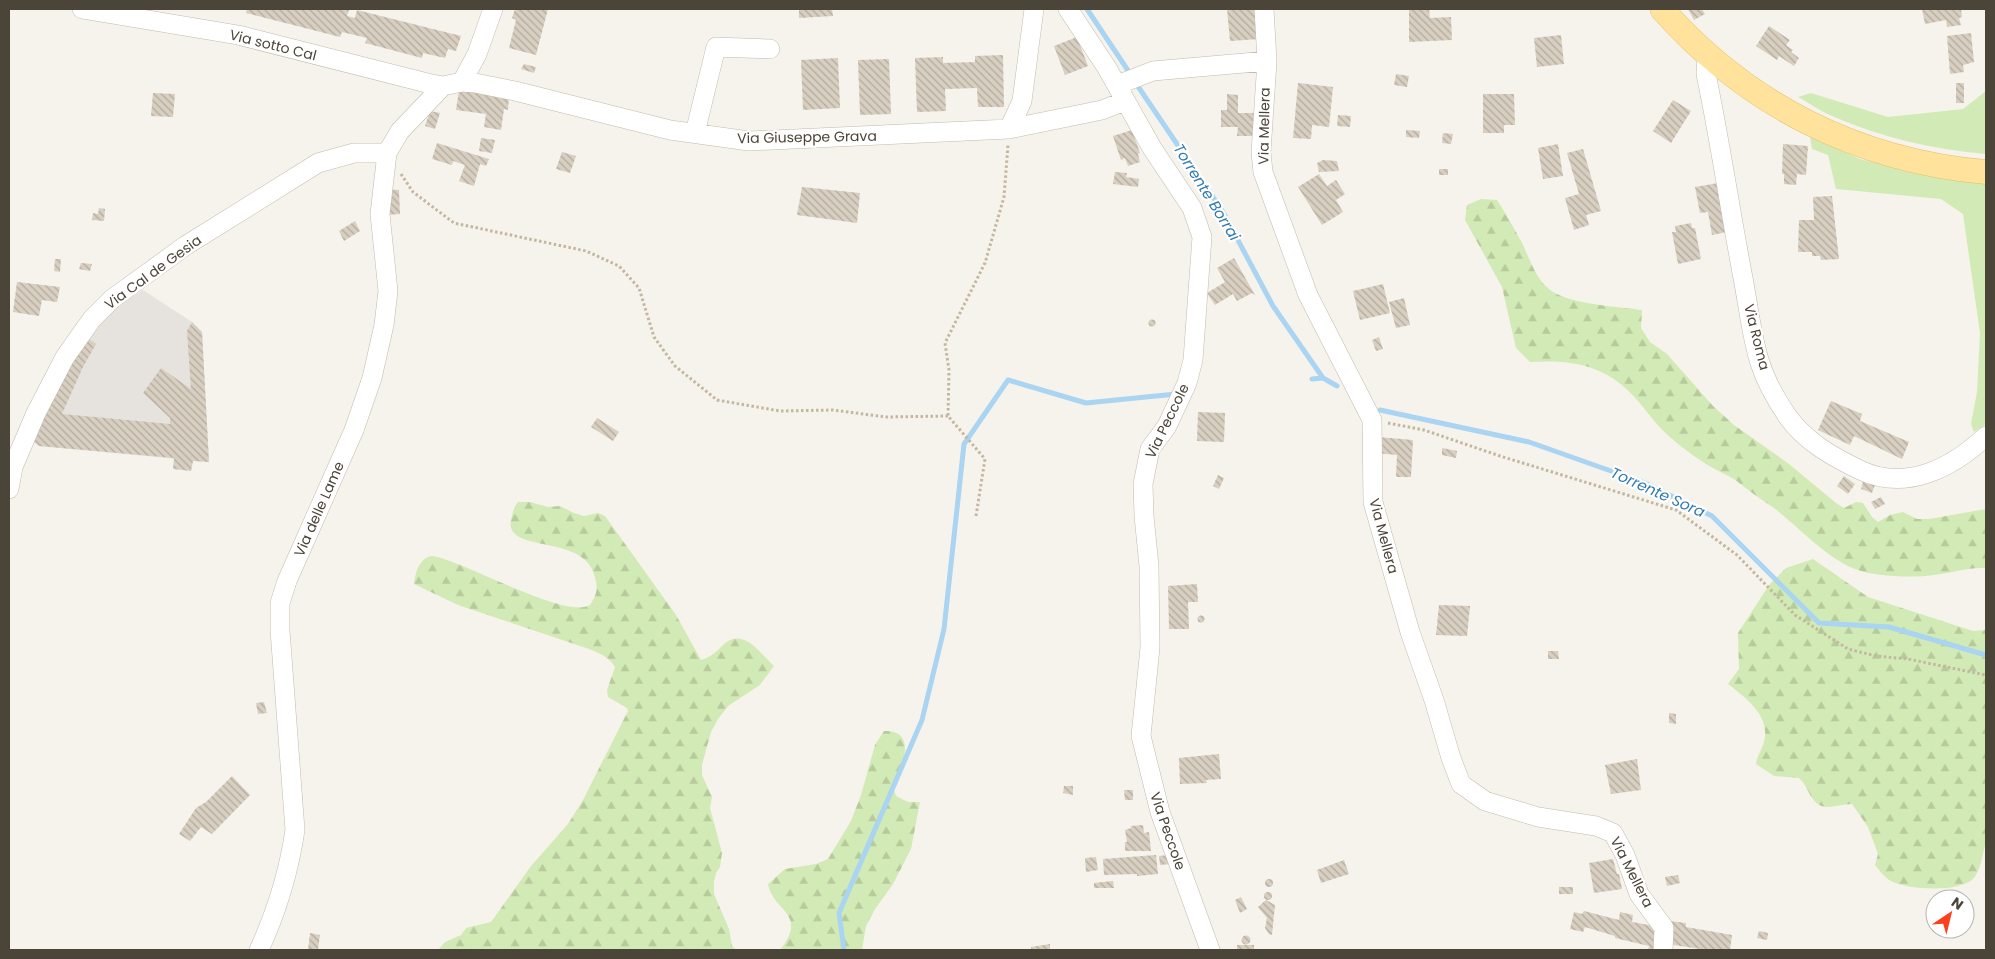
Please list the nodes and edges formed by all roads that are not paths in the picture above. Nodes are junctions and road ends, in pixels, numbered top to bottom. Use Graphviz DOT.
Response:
graph roads {
  1 [pos="82,9"];
  2 [pos="492,9"];
  3 [pos="1034,9"];
  4 [pos="1068,9"];
  5 [pos="1264,9"];
  6 [pos="1662,9"];
  7 [pos="770,49"];
  8 [pos="1707,56"];
  9 [pos="1267,61"];
  10 [pos="462,82"];
  11 [pos="443,86"];
  12 [pos="1123,89"];
  13 [pos="1009,129"];
  14 [pos="695,133"];
  15 [pos="387,153"];
  16 [pos="1986,172"];
  17 [pos="1986,436"];
  18 [pos="9,489"];
  19 [pos="259,950"];
  20 [pos="1210,950"];
  21 [pos="1663,950"];
  1 -- 11 [label="street, Via sotto Cal"];
  2 -- 10 [label="street"];
  3 -- 13 [label="street"];
  4 -- 12 [label="street, Via Peccole"];
  5 -- 9 [label="street, Via Mellera"];
  6 -- 8 [label="main road"];
  7 -- 14 [label="street"];
  8 -- 16 [label="main road"];
  8 -- 17 [label="street, Via Roma"];
  9 -- 12 [label="street, Via Giuseppe Grava"];
  9 -- 21 [label="street, Via Mellera"];
  10 -- 11 [label="street, Via sotto Cal"];
  10 -- 14 [label="street, Via Giuseppe Grava"];
  11 -- 15 [label="street, Via delle Lame"];
  12 -- 13 [label="street, Via Giuseppe Grava"];
  12 -- 20 [label="street, Via Peccole"];
  13 -- 14 [label="street, Via Giuseppe Grava"];
  15 -- 18 [label="street, Via Cal de Gesia"];
  15 -- 19 [label="street, Via delle Lame"];
}
